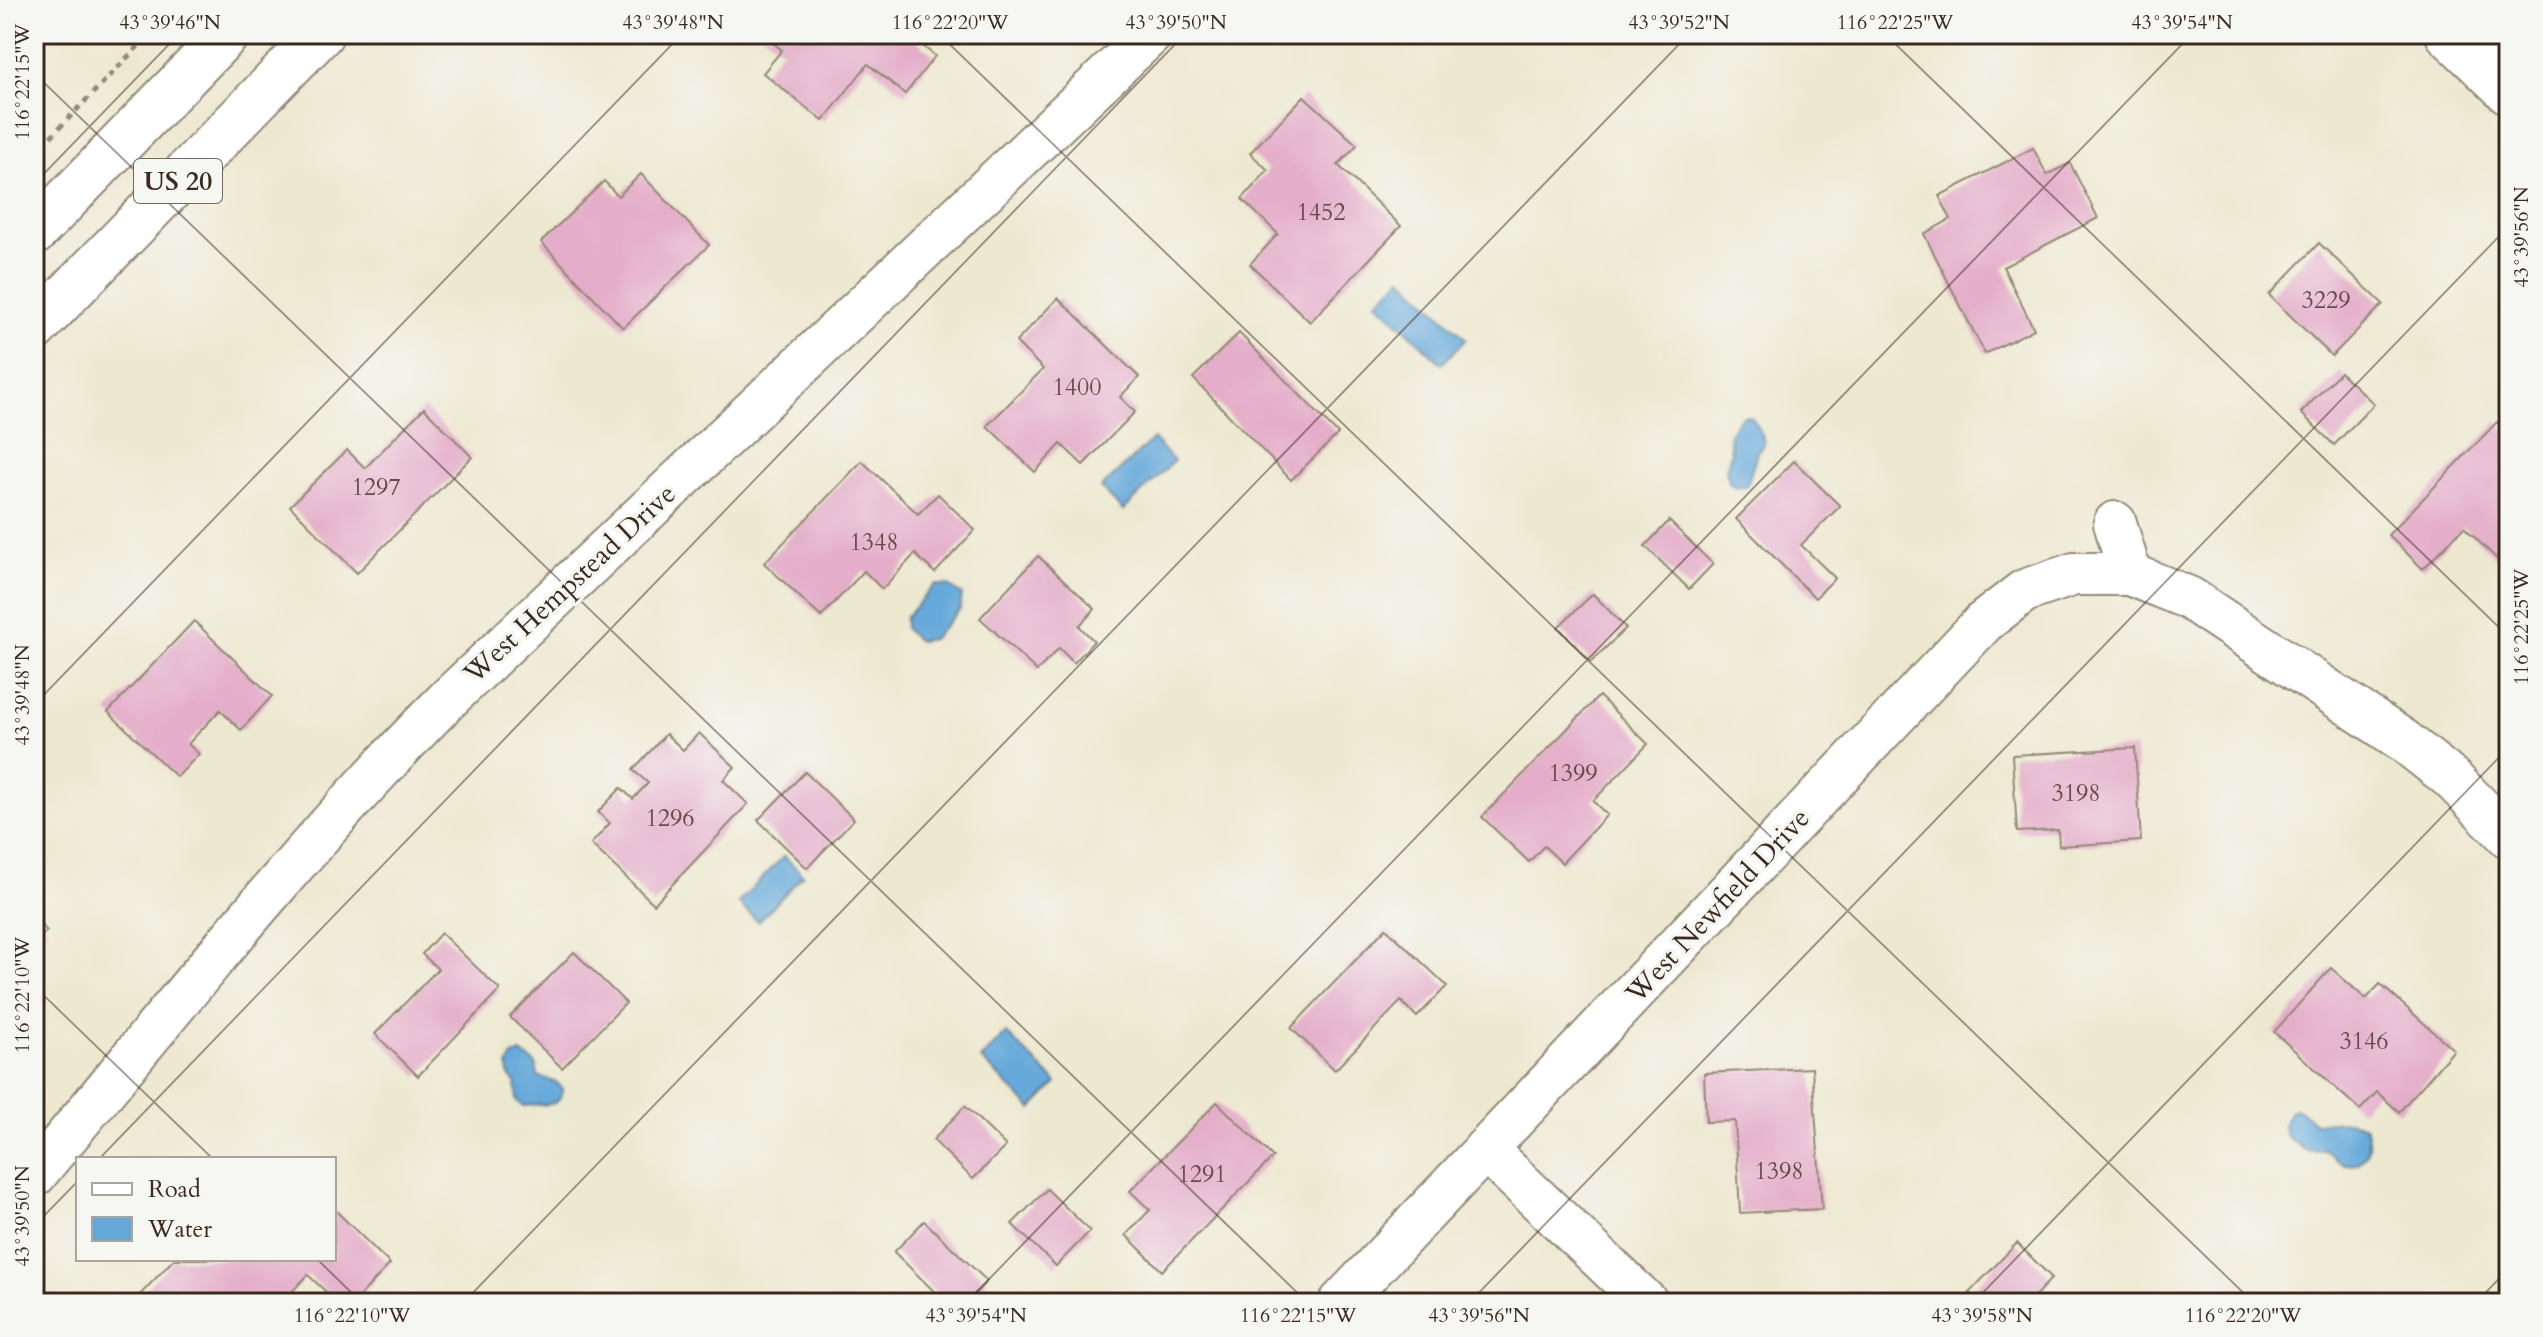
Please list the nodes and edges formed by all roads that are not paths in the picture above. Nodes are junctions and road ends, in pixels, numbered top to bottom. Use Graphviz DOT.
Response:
graph roads {
  1 [pos="227,34"];
  2 [pos="321,34"];
  3 [pos="1151,34"];
  4 [pos="2448,34"];
  5 [pos="2509,92"];
  6 [pos="34,233"];
  7 [pos="34,329"];
  8 [pos="2115,523"];
  9 [pos="2130,574"];
  10 [pos="2509,837"];
  11 [pos="1485,1149"];
  12 [pos="34,1176"];
  13 [pos="1340,1303"];
  14 [pos="1647,1303"];
  1 -- 6 [label="main road, US 20"];
  2 -- 7 [label="main road, US 20"];
  3 -- 12 [label="street, West Hempstead Drive"];
  4 -- 5 [label="main road"];
  8 -- 9 [label="street"];
  9 -- 10 [label="street"];
  9 -- 11 [label="street, West Newfield Drive"];
  11 -- 13 [label="street, West Newfield Drive"];
  11 -- 14 [label="street"];
}
